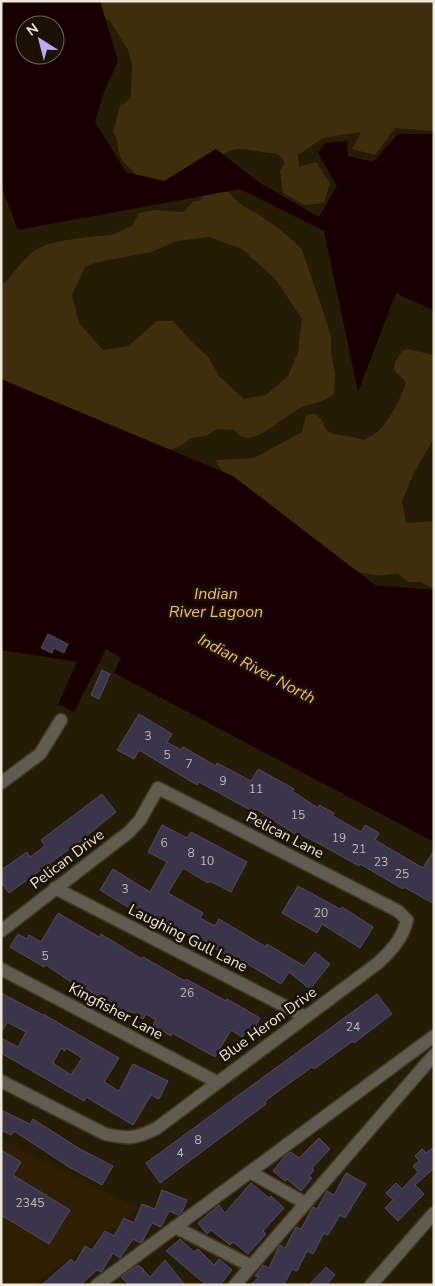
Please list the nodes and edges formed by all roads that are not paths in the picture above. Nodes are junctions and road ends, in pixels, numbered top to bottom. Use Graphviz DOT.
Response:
graph roads {
  1 [pos="61,720"];
  2 [pos="1,783"];
  3 [pos="147,809"];
  4 [pos="55,888"];
  5 [pos="405,930"];
  6 [pos="1,931"];
  7 [pos="1,969"];
  8 [pos="306,1017"];
  9 [pos="434,1036"];
  10 [pos="408,1055"];
  11 [pos="434,1055"];
  12 [pos="420,1071"];
  13 [pos="1,1082"];
  14 [pos="216,1082"];
  15 [pos="250,1172"];
  16 [pos="305,1203"];
  17 [pos="434,1213"];
  18 [pos="175,1227"];
  19 [pos="251,1266"];
  20 [pos="102,1284"];
  21 [pos="235,1285"];
  22 [pos="370,1285"];
  1 -- 2 [label="street"];
  3 -- 4 [label="street, Pelican Drive"];
  3 -- 5 [label="street, Pelican Lane"];
  4 -- 6 [label="street, Pelican Drive"];
  4 -- 8 [label="street, Laughing Gull Lane"];
  5 -- 8 [label="street, Blue Heron Drive"];
  7 -- 14 [label="street, Kingfisher Lane"];
  8 -- 14 [label="street, Blue Heron Drive"];
  9 -- 10 [label="street"];
  10 -- 12 [label="street"];
  10 -- 15 [label="street"];
  11 -- 12 [label="street"];
  12 -- 16 [label="street"];
  13 -- 14 [label="street, Blue Heron Drive"];
  15 -- 16 [label="street"];
  15 -- 18 [label="street"];
  16 -- 19 [label="street"];
  17 -- 22 [label="street"];
  18 -- 19 [label="street"];
  18 -- 20 [label="street"];
  19 -- 21 [label="street"];
}
